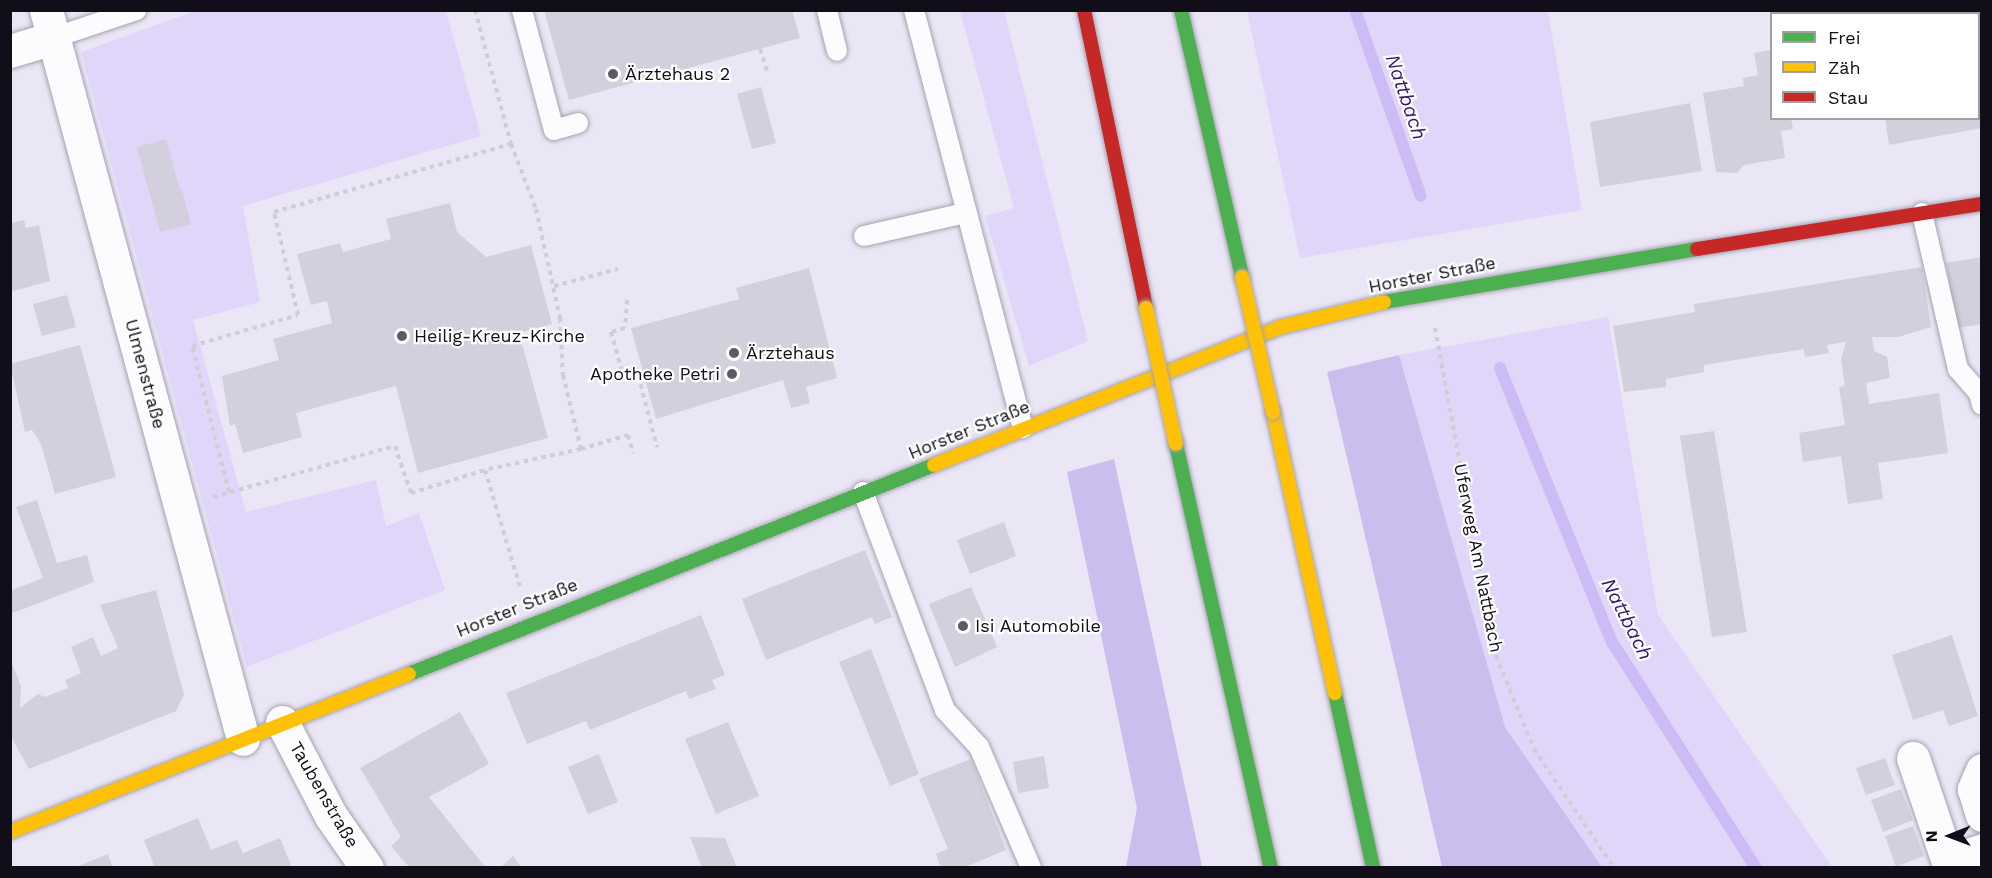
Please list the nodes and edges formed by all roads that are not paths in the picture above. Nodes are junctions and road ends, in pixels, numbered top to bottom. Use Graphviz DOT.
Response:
graph roads {
  1 [pos="136,10"];
  2 [pos="522,10"];
  3 [pos="827,10"];
  4 [pos="914,10"];
  5 [pos="1084,10"];
  6 [pos="1180,10"];
  7 [pos="49,24"];
  8 [pos="10,51"];
  9 [pos="837,51"];
  10 [pos="578,123"];
  11 [pos="1982,204"];
  12 [pos="965,213"];
  13 [pos="1923,213"];
  14 [pos="864,237"];
  15 [pos="1982,405"];
  16 [pos="1023,428"];
  17 [pos="863,492"];
  18 [pos="282,722"];
  19 [pos="243,739"];
  20 [pos="1914,758"];
  21 [pos="1982,770"];
  22 [pos="1982,815"];
  23 [pos="10,832"];
  24 [pos="1982,850"];
  25 [pos="367,867"];
  26 [pos="1031,867"];
  27 [pos="1271,867"];
  28 [pos="1373,867"];
  1 -- 7 [label="lane"];
  2 -- 10 [label="lane"];
  3 -- 9 [label="lane"];
  4 -- 12 [label="lane"];
  5 -- 27 [label="main road, bridge"];
  6 -- 28 [label="main road, bridge"];
  7 -- 8 [label="street"];
  7 -- 19 [label="street, Ulmenstraße"];
  11 -- 13 [label="main road, Horster Straße"];
  12 -- 14 [label="lane"];
  12 -- 16 [label="lane"];
  13 -- 15 [label="lane"];
  13 -- 16 [label="main road, Horster Straße"];
  16 -- 17 [label="main road, Horster Straße"];
  17 -- 18 [label="main road, Horster Straße"];
  17 -- 26 [label="lane"];
  18 -- 19 [label="main road, Horster Straße"];
  18 -- 25 [label="street, Taubenstraße"];
  19 -- 23 [label="main road, Horster Straße"];
  20 -- 24 [label="street"];
  21 -- 22 [label="street"];
}
